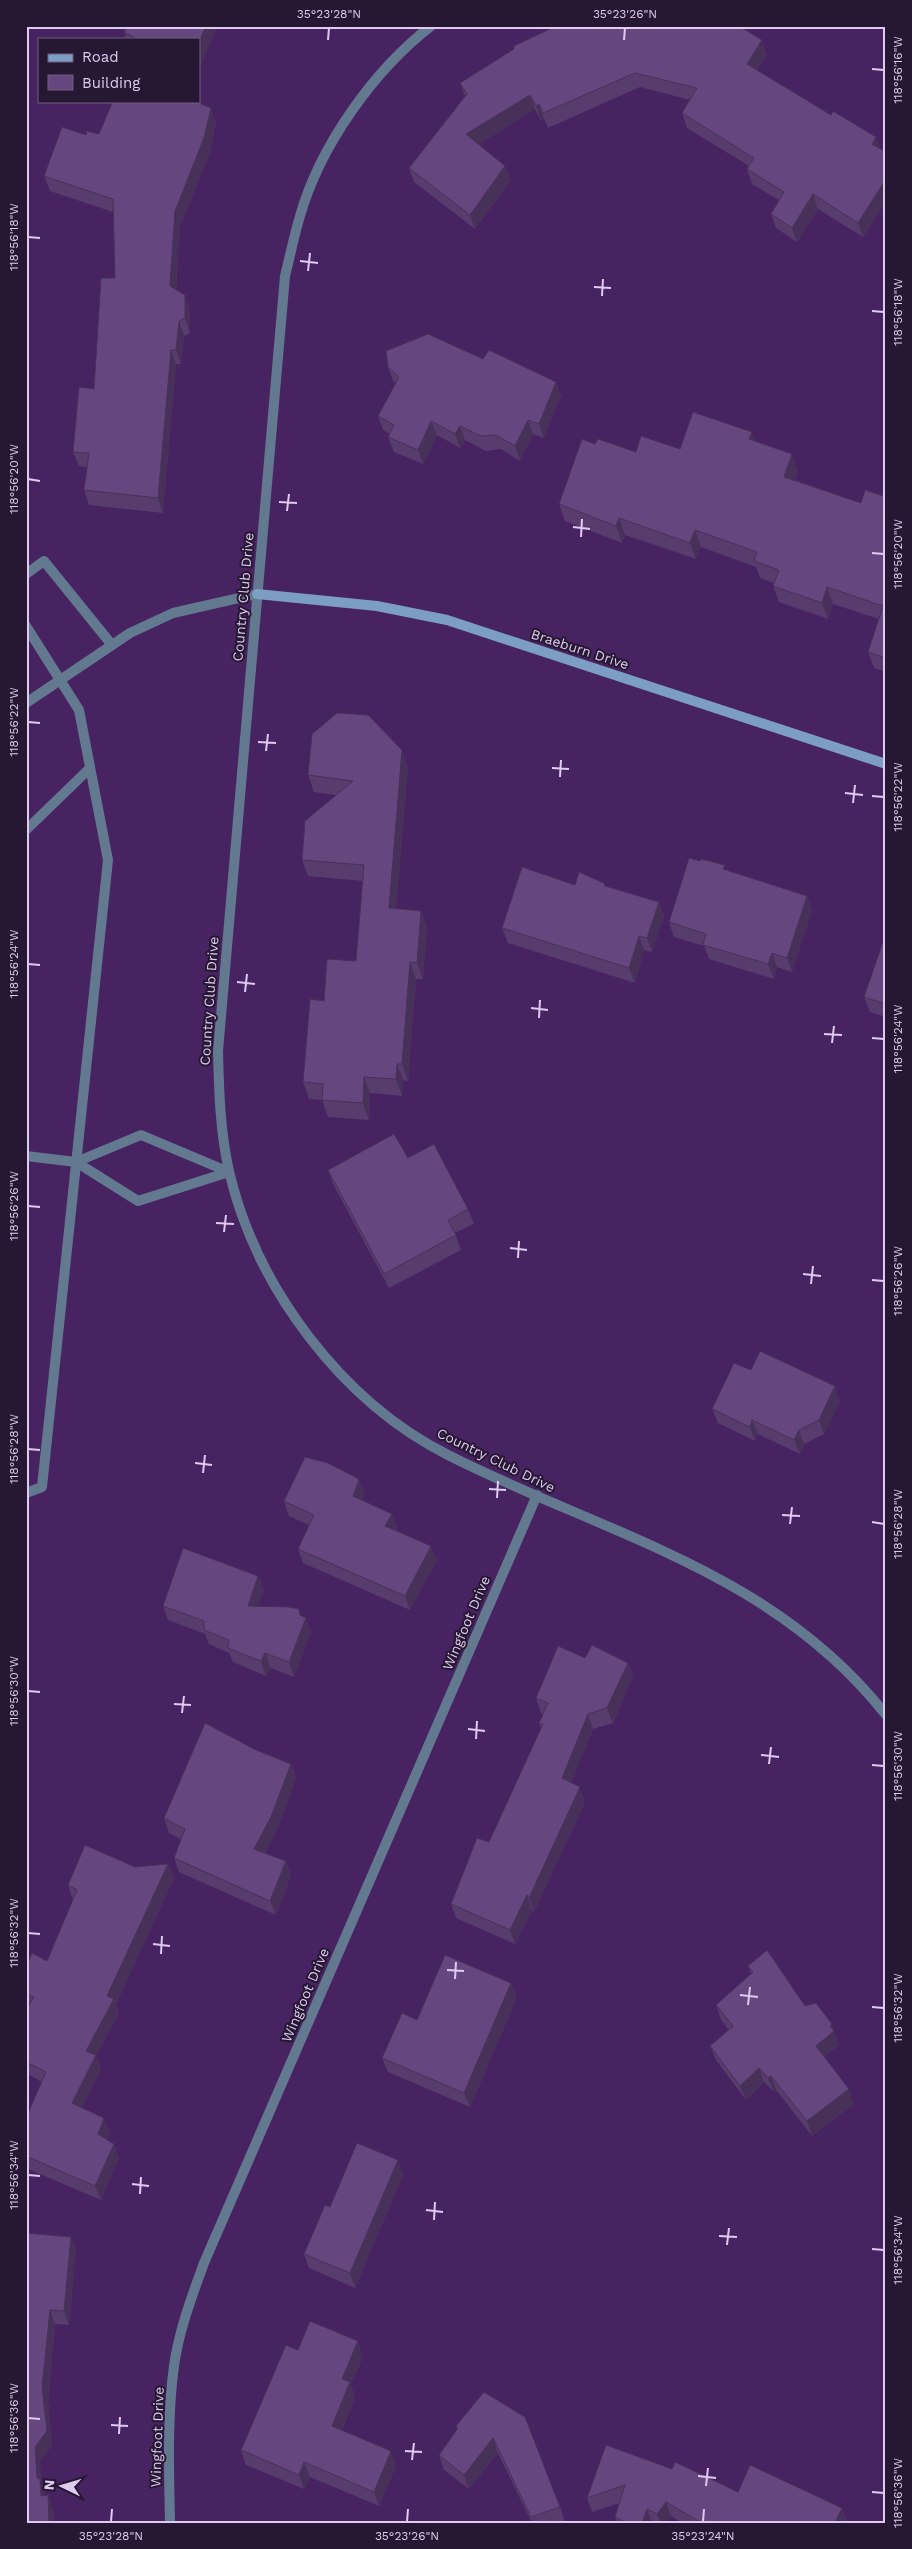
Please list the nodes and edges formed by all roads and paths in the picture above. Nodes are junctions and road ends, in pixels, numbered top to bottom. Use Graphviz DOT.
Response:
graph roads {
  1 [pos="431,26"];
  2 [pos="26,574"];
  3 [pos="257,594"];
  4 [pos="26,626"];
  5 [pos="112,645"];
  6 [pos="62,680"];
  7 [pos="26,704"];
  8 [pos="886,764"];
  9 [pos="90,768"];
  10 [pos="26,830"];
  11 [pos="26,1156"];
  12 [pos="76,1162"];
  13 [pos="229,1172"];
  14 [pos="26,1492"];
  15 [pos="537,1495"];
  16 [pos="886,1715"];
  17 [pos="170,2523"];
  1 -- 3 [label="street, Country Club Drive"];
  2 -- 5 [label="street"];
  3 -- 5 [label="street"];
  3 -- 8 [label="street, Braeburn Drive"];
  3 -- 13 [label="street, Country Club Drive"];
  4 -- 6 [label="street"];
  5 -- 6 [label="street"];
  6 -- 7 [label="street"];
  6 -- 9 [label="street"];
  9 -- 10 [label="street"];
  9 -- 12 [label="street"];
  11 -- 12 [label="street"];
  12 -- 13 [label="street"];
  12 -- 13 [label="street"];
  12 -- 14 [label="street"];
  13 -- 15 [label="street, Country Club Drive"];
  15 -- 16 [label="street, Country Club Drive"];
  15 -- 17 [label="street, Wingfoot Drive"];
}
